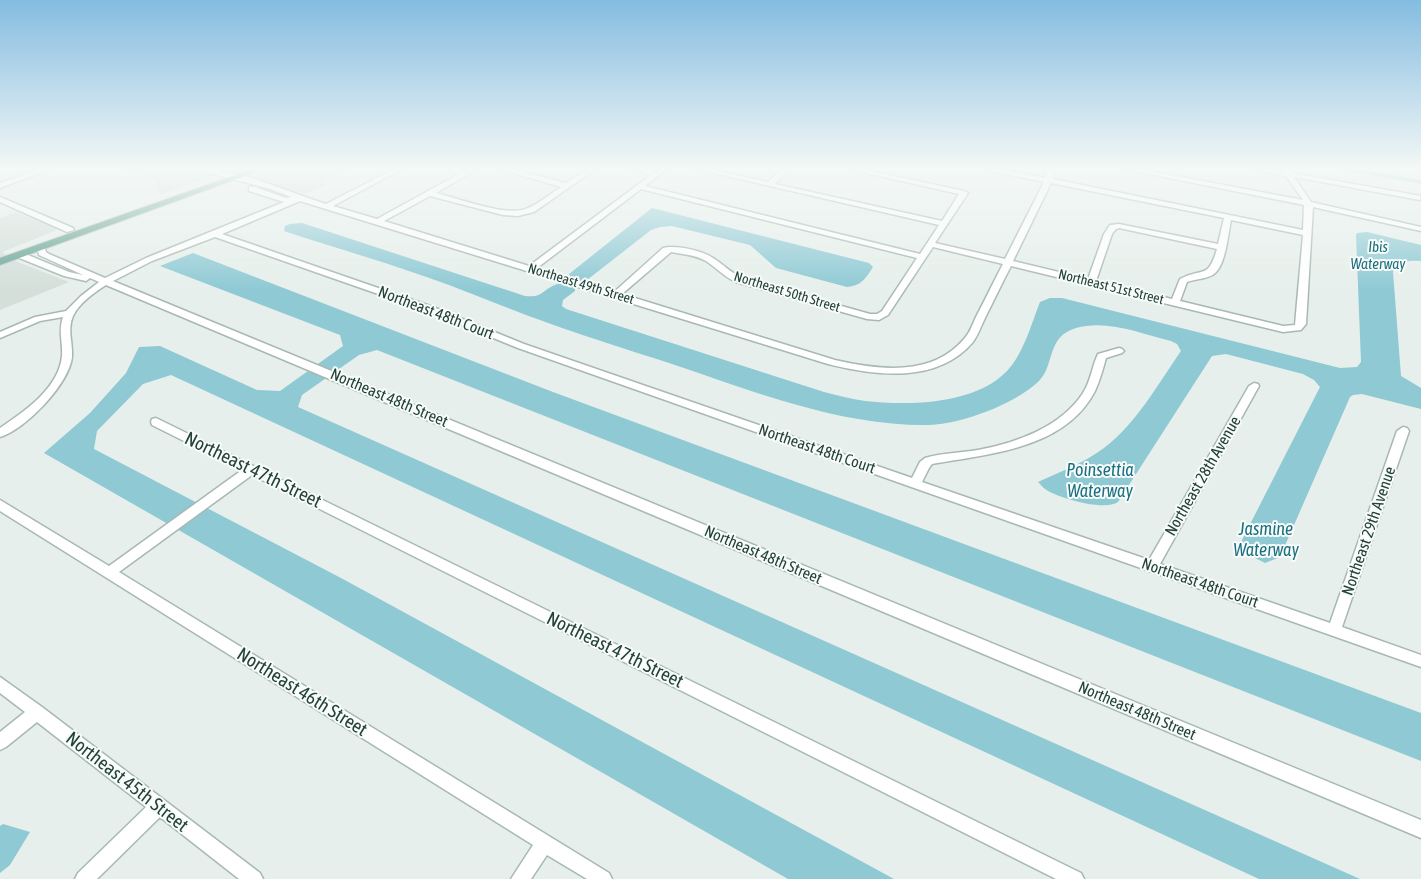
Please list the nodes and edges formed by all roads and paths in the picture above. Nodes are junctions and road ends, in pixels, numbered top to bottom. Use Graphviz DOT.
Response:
graph roads {
  1 [pos="23,209"];
  2 [pos="131,209"];
  3 [pos="141,209"];
  4 [pos="274,209"];
  5 [pos="336,209"];
  6 [pos="400,209"];
  7 [pos="488,209"];
  8 [pos="533,209"];
  9 [pos="610,209"];
  10 [pos="729,209"];
  11 [pos="879,209"];
  12 [pos="954,209"];
  13 [pos="1034,209"];
  14 [pos="1193,209"];
  15 [pos="1309,209"];
  16 [pos="1331,209"];
  17 [pos="1228,216"];
  18 [pos="377,222"];
  19 [pos="944,224"];
  20 [pos="1421,229"];
  21 [pos="70,230"];
  22 [pos="1307,233"];
  23 [pos="215,234"];
  24 [pos="53,243"];
  25 [pos="931,244"];
  26 [pos="41,247"];
  27 [pos="1221,247"];
  28 [pos="0,255"];
  29 [pos="20,255"];
  30 [pos="923,257"];
  31 [pos="0,262"];
  32 [pos="1008,262"];
  33 [pos="530,269"];
  34 [pos="105,281"];
  35 [pos="1091,282"];
  36 [pos="616,295"];
  37 [pos="1174,303"];
  38 [pos="70,312"];
  39 [pos="0,335"];
  40 [pos="1119,351"];
  41 [pos="1254,386"];
  42 [pos="156,422"];
  43 [pos="1403,431"];
  44 [pos="0,433"];
  45 [pos="251,469"];
  46 [pos="915,483"];
  47 [pos="0,505"];
  48 [pos="1152,566"];
  49 [pos="110,572"];
  50 [pos="1334,631"];
  51 [pos="1421,661"];
  52 [pos="0,684"];
  53 [pos="37,712"];
  54 [pos="0,742"];
  55 [pos="159,806"];
  56 [pos="1421,829"];
  57 [pos="545,843"];
  58 [pos="84,879"];
  59 [pos="254,879"];
  60 [pos="520,879"];
  61 [pos="603,879"];
  62 [pos="1075,879"];
  1 -- 21 [label="street"];
  2 -- 21 [label="main road"];
  3 -- 24 [label="main road"];
  4 -- 23 [label="street"];
  5 -- 18 [label="street, Northeast 49th Street"];
  6 -- 18 [label="street"];
  7 -- 8 [label="street"];
  9 -- 33 [label="street"];
  10 -- 30 [label="street"];
  11 -- 19 [label="street"];
  12 -- 19 [label="street"];
  13 -- 32 [label="street, Northeast 49th Street"];
  14 -- 17 [label="street"];
  15 -- 22 [label="street"];
  16 -- 20 [label="street"];
  17 -- 22 [label="street"];
  17 -- 27 [label="street"];
  18 -- 33 [label="street, Northeast 49th Street"];
  19 -- 25 [label="street"];
  21 -- 24 [label="main road"];
  21 -- 28 [label="main road"];
  22 -- 37 [label="street, Northeast 51st Street"];
  23 -- 34 [label="street"];
  23 -- 46 [label="street, Northeast 48th Court"];
  24 -- 26 [label="main road"];
  25 -- 30 [label="street"];
  25 -- 32 [label="street, Northeast 51st Street"];
  26 -- 29 [label="main road"];
  26 -- 34 [label="street, Northeast 48th Street"];
  27 -- 35 [label="street"];
  27 -- 37 [label="street"];
  29 -- 31 [label="main road"];
  29 -- 34 [label="street, Northeast 48th Street"];
  30 -- 36 [label="street, Northeast 50th Street"];
  32 -- 35 [label="street, Northeast 51st Street"];
  32 -- 36 [label="street, Northeast 49th Street"];
  33 -- 36 [label="street, Northeast 49th Street"];
  34 -- 38 [label="street"];
  34 -- 56 [label="street, Northeast 48th Street"];
  35 -- 37 [label="street, Northeast 51st Street"];
  38 -- 39 [label="street"];
  38 -- 44 [label="street"];
  40 -- 46 [label="street"];
  41 -- 48 [label="street, Northeast 28th Avenue"];
  42 -- 45 [label="street, Northeast 47th Street"];
  43 -- 50 [label="street, Northeast 29th Avenue"];
  45 -- 49 [label="street"];
  45 -- 62 [label="street, Northeast 47th Street"];
  46 -- 48 [label="street, Northeast 48th Court"];
  47 -- 49 [label="street, Northeast 46th Street"];
  48 -- 50 [label="street, Northeast 48th Court"];
  49 -- 57 [label="street, Northeast 46th Street"];
  50 -- 51 [label="street, Northeast 48th Court"];
  52 -- 53 [label="street, Northeast 45th Street"];
  53 -- 54 [label="street"];
  53 -- 55 [label="street, Northeast 45th Street"];
  55 -- 58 [label="street"];
  55 -- 59 [label="street, Northeast 45th Street"];
  57 -- 60 [label="street"];
  57 -- 61 [label="street, Northeast 46th Street"];
}
